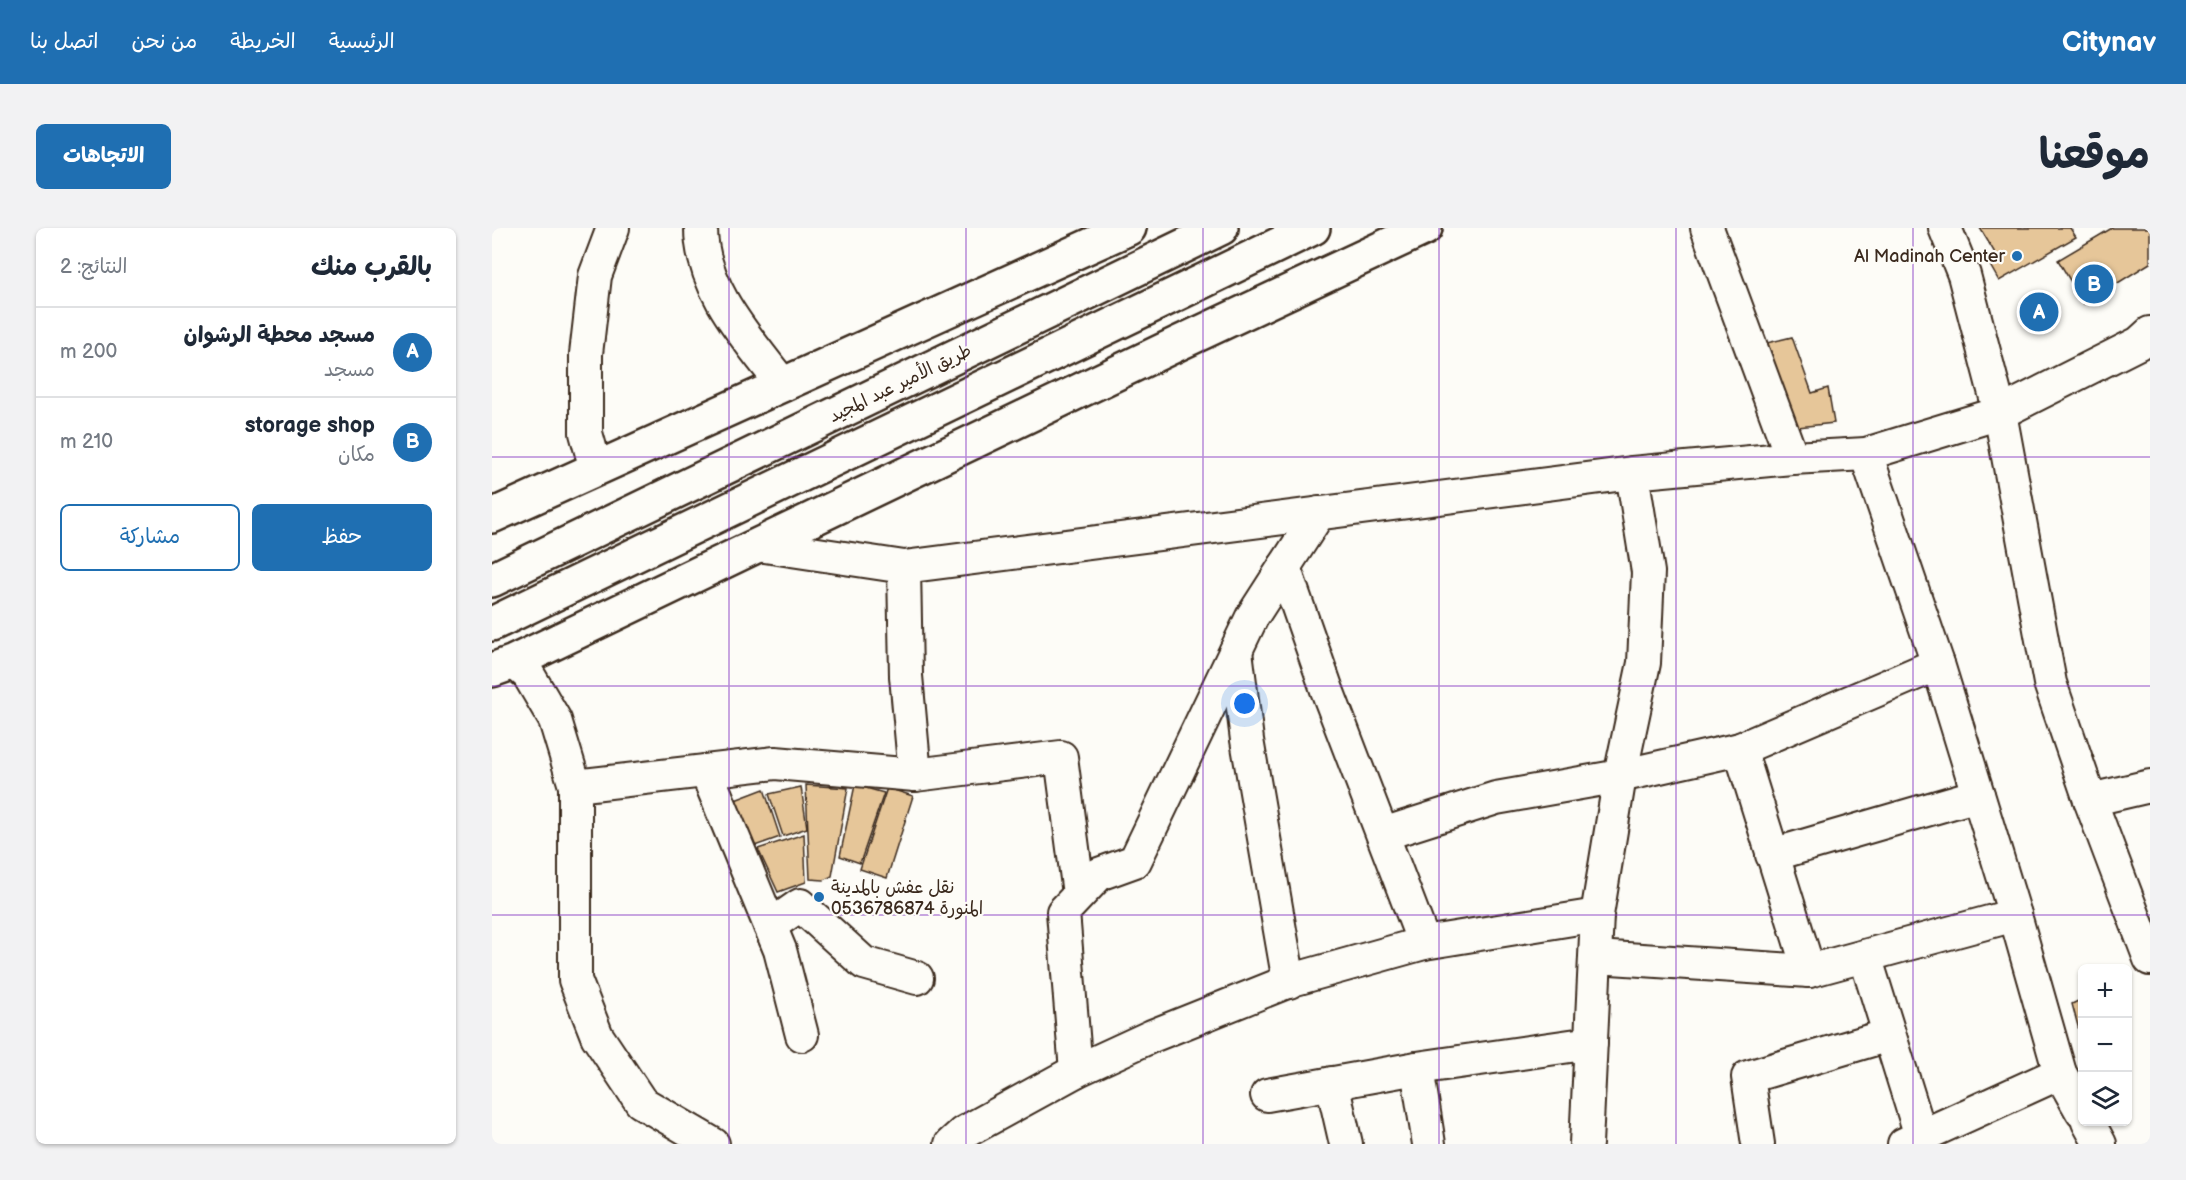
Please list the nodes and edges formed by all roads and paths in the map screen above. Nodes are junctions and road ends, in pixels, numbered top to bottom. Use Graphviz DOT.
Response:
graph roads {
  1 [pos="613,228"];
  2 [pos="701,228"];
  3 [pos="1129,228"];
  4 [pos="1221,228"];
  5 [pos="1313,228"];
  6 [pos="1425,228"];
  7 [pos="1707,228"];
  8 [pos="1945,228"];
  9 [pos="2146,346"];
  10 [pos="783,385"];
  11 [pos="2000,413"];
  12 [pos="1866,454"];
  13 [pos="1792,458"];
  14 [pos="596,469"];
  15 [pos="1632,473"];
  16 [pos="1319,513"];
  17 [pos="492,516"];
  18 [pos="758,545"];
  19 [pos="904,567"];
  20 [pos="1284,567"];
  21 [pos="492,580"];
  22 [pos="492,624"];
  23 [pos="1236,651"];
  24 [pos="1938,664"];
  25 [pos="503,666"];
  26 [pos="1740,749"];
  27 [pos="706,771"];
  28 [pos="915,775"];
  29 [pos="1620,776"];
  30 [pos="575,786"];
  31 [pos="2150,786"];
  32 [pos="1978,795"];
  33 [pos="2090,800"];
  34 [pos="1383,834"];
  35 [pos="1772,855"];
  36 [pos="1079,894"];
  37 [pos="1597,915"];
  38 [pos="2015,915"];
  39 [pos="770,926"];
  40 [pos="1424,943"];
  41 [pos="1865,956"];
  42 [pos="1596,957"];
  43 [pos="2150,959"];
  44 [pos="1809,971"];
  45 [pos="917,978"];
  46 [pos="1288,982"];
  47 [pos="802,1035"];
  48 [pos="1890,1035"];
  49 [pos="1591,1043"];
  50 [pos="1417,1068"];
  51 [pos="1076,1071"];
  52 [pos="2060,1073"];
  53 [pos="1332,1083"];
  54 [pos="1267,1095"];
  55 [pos="2078,1105"];
  56 [pos="2090,1126"];
  57 [pos="1912,1140"];
  58 [pos="713,1144"];
  59 [pos="951,1144"];
  60 [pos="1346,1144"];
  61 [pos="1429,1144"];
  62 [pos="1586,1144"];
  63 [pos="1758,1144"];
  64 [pos="2100,1144"];
  1 -- 14 [label="street"];
  2 -- 10 [label="street"];
  3 -- 10 [label="main road"];
  4 -- 21 [label="main road, طريق الأمير عبد المجيد"];
  5 -- 22 [label="main road"];
  6 -- 18 [label="main road"];
  7 -- 13 [label="street"];
  8 -- 11 [label="street"];
  9 -- 11 [label="street"];
  10 -- 14 [label="main road"];
  11 -- 12 [label="street"];
  11 -- 33 [label="street"];
  12 -- 13 [label="street"];
  12 -- 24 [label="street"];
  13 -- 15 [label="street"];
  14 -- 17 [label="main road"];
  15 -- 16 [label="street"];
  15 -- 29 [label="street"];
  16 -- 19 [label="street"];
  16 -- 20 [label="street"];
  18 -- 19 [label="street"];
  18 -- 25 [label="main road"];
  19 -- 28 [label="street"];
  20 -- 23 [label="street"];
  20 -- 34 [label="street"];
  23 -- 36 [label="street"];
  23 -- 46 [label="street"];
  24 -- 26 [label="street"];
  24 -- 32 [label="street"];
  25 -- 30 [label="street"];
  26 -- 29 [label="street"];
  26 -- 35 [label="street"];
  27 -- 28 [label="street"];
  27 -- 30 [label="street"];
  27 -- 39 [label="street"];
  28 -- 36 [label="street"];
  29 -- 34 [label="street"];
  29 -- 37 [label="street"];
  30 -- 58 [label="street"];
  31 -- 33 [label="street"];
  32 -- 35 [label="street"];
  32 -- 38 [label="street"];
  33 -- 43 [label="street"];
  34 -- 40 [label="street"];
  35 -- 44 [label="street"];
  36 -- 51 [label="street"];
  37 -- 40 [label="street"];
  37 -- 42 [label="street"];
  38 -- 41 [label="street"];
  38 -- 52 [label="street"];
  39 -- 45 [label="street"];
  39 -- 47 [label="street"];
  40 -- 46 [label="street"];
  41 -- 44 [label="street"];
  41 -- 48 [label="street"];
  42 -- 44 [label="street"];
  42 -- 49 [label="street"];
  46 -- 51 [label="street"];
  48 -- 57 [label="street"];
  48 -- 63 [label="street"];
  49 -- 50 [label="street"];
  49 -- 62 [label="street"];
  50 -- 53 [label="street"];
  50 -- 61 [label="street"];
  51 -- 59 [label="street"];
  52 -- 55 [label="street"];
  52 -- 57 [label="street"];
  53 -- 54 [label="street"];
  53 -- 60 [label="street"];
  56 -- 64 [label="street"];
}
